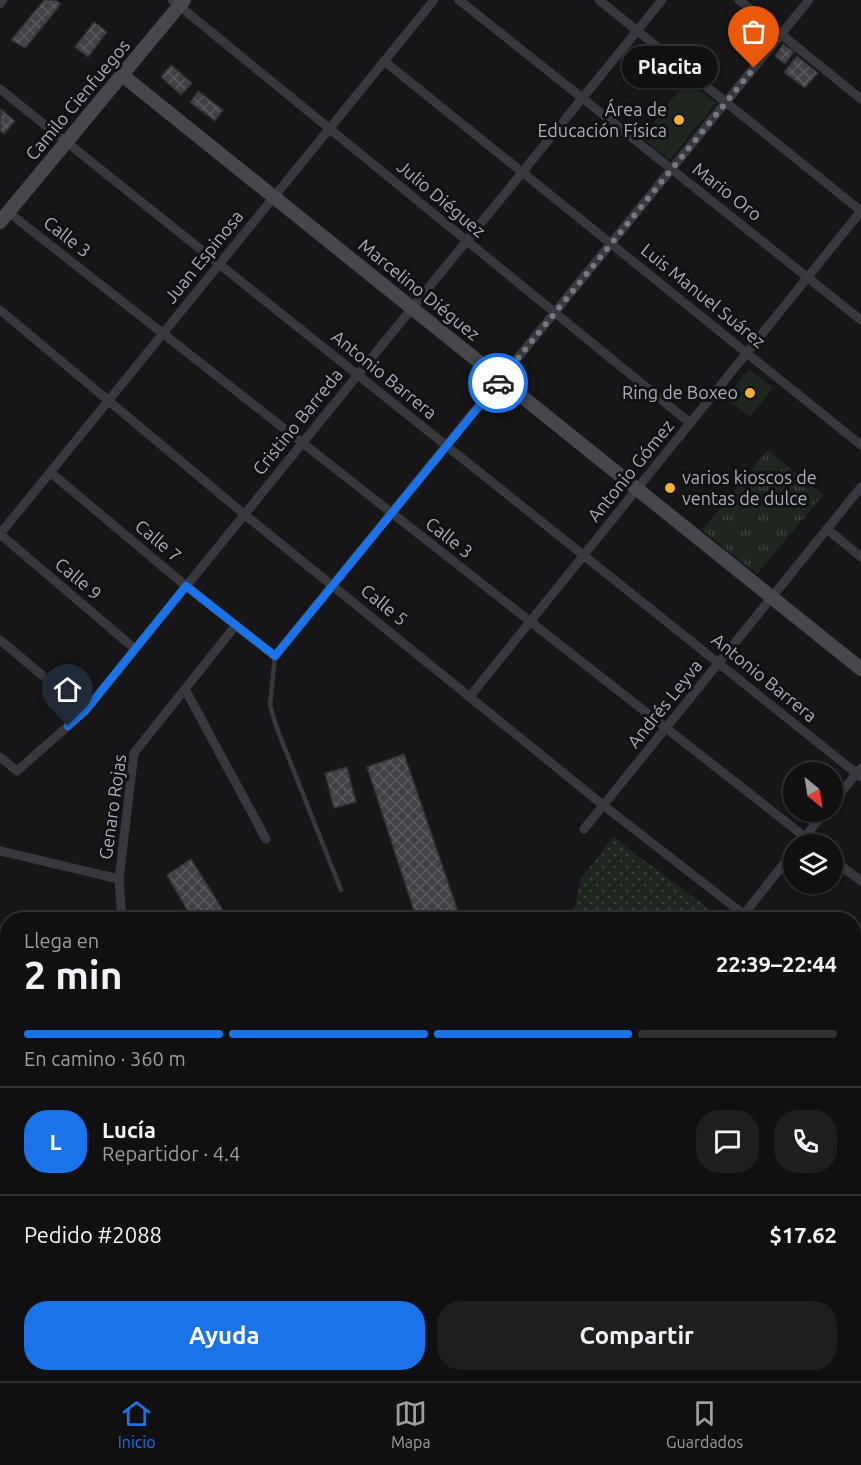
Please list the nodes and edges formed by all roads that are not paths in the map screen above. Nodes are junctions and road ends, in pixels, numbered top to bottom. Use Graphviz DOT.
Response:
graph roads {
  1 [pos="3,0"];
  2 [pos="434,0"];
  3 [pos="459,0"];
  4 [pos="599,0"];
  5 [pos="662,0"];
  6 [pos="739,0"];
  7 [pos="809,0"];
  8 [pos="178,2"];
  9 [pos="0,4"];
  10 [pos="637,31"];
  11 [pos="782,34"];
  12 [pos="384,61"];
  13 [pos="122,75"];
  14 [pos="0,89"];
  15 [pos="582,98"];
  16 [pos="861,99"];
  17 [pos="726,103"];
  18 [pos="330,128"];
  19 [pos="67,142"];
  20 [pos="671,170"];
  21 [pos="522,172"];
  22 [pos="274,197"];
  23 [pos="861,211"];
  24 [pos="4,217"];
  25 [pos="466,241"];
  26 [pos="611,244"];
  27 [pos="219,264"];
  28 [pos="808,278"];
  29 [pos="411,308"];
  30 [pos="0,310"];
  31 [pos="555,312"];
  32 [pos="861,320"];
  33 [pos="163,333"];
  34 [pos="747,353"];
  35 [pos="357,375"];
  36 [pos="501,379"];
  37 [pos="108,400"];
  38 [pos="690,423"];
  39 [pos="302,444"];
  40 [pos="861,445"];
  41 [pos="446,446"];
  42 [pos="51,472"];
  43 [pos="861,487"];
  44 [pos="637,489"];
  45 [pos="244,514"];
  46 [pos="391,514"];
  47 [pos="827,529"];
  48 [pos="0,534"];
  49 [pos="584,555"];
  50 [pos="861,557"];
  51 [pos="333,585"];
  52 [pos="186,586"];
  53 [pos="772,598"];
  54 [pos="530,622"];
  55 [pos="236,625"];
  56 [pos="0,640"];
  57 [pos="135,649"];
  58 [pos="275,656"];
  59 [pos="719,663"];
  60 [pos="861,669"];
  61 [pos="185,689"];
  62 [pos="471,695"];
  63 [pos="85,711"];
  64 [pos="666,728"];
  65 [pos="0,757"];
  66 [pos="860,773"];
  67 [pos="843,791"];
  68 [pos="603,805"];
  69 [pos="817,822"];
  70 [pos="584,829"];
  71 [pos="794,834"];
  72 [pos="808,834"];
  73 [pos="266,839"];
  74 [pos="0,851"];
  75 [pos="783,866"];
  76 [pos="843,867"];
  77 [pos="119,879"];
  78 [pos="861,881"];
  79 [pos="341,890"];
  80 [pos="121,912"];
  81 [pos="741,912"];
  82 [pos="751,912"];
  1 -- 9 [label="street"];
  2 -- 12 [label="street, Juan Espinosa"];
  3 -- 15 [label="street, Mario Oro"];
  4 -- 10 [label="street"];
  5 -- 10 [label="street, Cristino Barreda"];
  6 -- 11 [label="street"];
  7 -- 11 [label="street"];
  8 -- 13 [label="street, Camilo Cienfuegos"];
  8 -- 18 [label="street, Julio Diéguez"];
  10 -- 15 [label="street, Cristino Barreda"];
  10 -- 17 [label="street"];
  11 -- 16 [label="street"];
  11 -- 17 [label="street"];
  12 -- 18 [label="street, Juan Espinosa"];
  12 -- 21 [label="street, Luis Manuel Suárez"];
  13 -- 19 [label="street, Camilo Cienfuegos"];
  13 -- 22 [label="street, Marcelino Diéguez"];
  14 -- 19 [label="street, Antonio Barrera"];
  15 -- 20 [label="street, Mario Oro"];
  15 -- 21 [label="street, Cristino Barreda"];
  17 -- 20 [label="street"];
  17 -- 23 [label="street"];
  18 -- 22 [label="street, Juan Espinosa"];
  18 -- 25 [label="street, Julio Diéguez"];
  19 -- 24 [label="street, Camilo Cienfuegos"];
  19 -- 27 [label="street, Antonio Barrera"];
  20 -- 26 [label="street"];
  20 -- 28 [label="street, Mario Oro"];
  21 -- 25 [label="street, Cristino Barreda"];
  21 -- 26 [label="street, Luis Manuel Suárez"];
  22 -- 27 [label="street, Juan Espinosa"];
  22 -- 29 [label="street, Marcelino Diéguez"];
  23 -- 28 [label="street, Antonio Gómez"];
  24 -- 33 [label="street, Calle 3"];
  25 -- 29 [label="street, Cristino Barreda"];
  25 -- 31 [label="street, Julio Diéguez"];
  26 -- 31 [label="street"];
  26 -- 34 [label="street, Luis Manuel Suárez"];
  27 -- 33 [label="street, Juan Espinosa"];
  27 -- 35 [label="street, Antonio Barrera"];
  28 -- 32 [label="street, Mario Oro"];
  28 -- 34 [label="street, Antonio Gómez"];
  29 -- 35 [label="street, Cristino Barreda"];
  29 -- 36 [label="street, Marcelino Diéguez"];
  30 -- 37 [label="street, Calle 5"];
  31 -- 36 [label="street"];
  31 -- 38 [label="street, Julio Diéguez"];
  33 -- 37 [label="street, Juan Espinosa"];
  33 -- 39 [label="street, Calle 3"];
  34 -- 38 [label="street, Antonio Gómez"];
  34 -- 40 [label="street, Luis Manuel Suárez"];
  35 -- 39 [label="street, Cristino Barreda"];
  35 -- 41 [label="street, Antonio Barrera"];
  36 -- 41 [label="street"];
  36 -- 44 [label="street, Marcelino Diéguez"];
  37 -- 42 [label="street, Juan Espinosa"];
  37 -- 45 [label="street, Calle 5"];
  38 -- 44 [label="street, Antonio Gómez"];
  39 -- 45 [label="street, Cristino Barreda"];
  39 -- 46 [label="street, Calle 3"];
  41 -- 46 [label="street"];
  41 -- 49 [label="street, Antonio Barrera"];
  42 -- 48 [label="street, Juan Espinosa"];
  42 -- 52 [label="street, Calle 7"];
  43 -- 47 [label="street, Andrés Leyva"];
  44 -- 49 [label="street, Antonio Gómez"];
  44 -- 53 [label="street, Marcelino Diéguez"];
  45 -- 51 [label="street, Calle 5"];
  45 -- 52 [label="street, Cristino Barreda"];
  46 -- 51 [label="street"];
  46 -- 54 [label="street, Calle 3"];
  47 -- 50 [label="street"];
  47 -- 53 [label="street, Andrés Leyva"];
  48 -- 57 [label="street, Calle 9"];
  49 -- 54 [label="street, Antonio Gómez"];
  49 -- 59 [label="street, Antonio Barrera"];
  51 -- 58 [label="street"];
  51 -- 62 [label="street, Calle 5"];
  52 -- 55 [label="street, Calle 7"];
  52 -- 57 [label="street, Cristino Barreda"];
  53 -- 59 [label="street, Andrés Leyva"];
  53 -- 60 [label="street, Marcelino Diéguez"];
  54 -- 62 [label="street, Antonio Gómez"];
  54 -- 64 [label="street, Calle 3"];
  55 -- 58 [label="street, Calle 7"];
  55 -- 61 [label="street, Genaro Rojas"];
  56 -- 63 [label="street"];
  57 -- 63 [label="street, Cristino Barreda"];
  58 -- 79 [label="lane"];
  59 -- 64 [label="street, Andrés Leyva"];
  59 -- 66 [label="street, Antonio Barrera"];
  61 -- 73 [label="street"];
  61 -- 77 [label="street, Genaro Rojas"];
  62 -- 68 [label="street, Calle 5"];
  63 -- 65 [label="street, Cristino Barreda"];
  64 -- 68 [label="street, Andrés Leyva"];
  64 -- 71 [label="street, Calle 3"];
  66 -- 67 [label="street"];
  68 -- 70 [label="street, Andrés Leyva"];
  68 -- 81 [label="street, Calle 5"];
  69 -- 72 [label="street"];
  74 -- 77 [label="street"];
  75 -- 82 [label="street"];
  76 -- 78 [label="street"];
  77 -- 80 [label="street, Genaro Rojas"];
}
